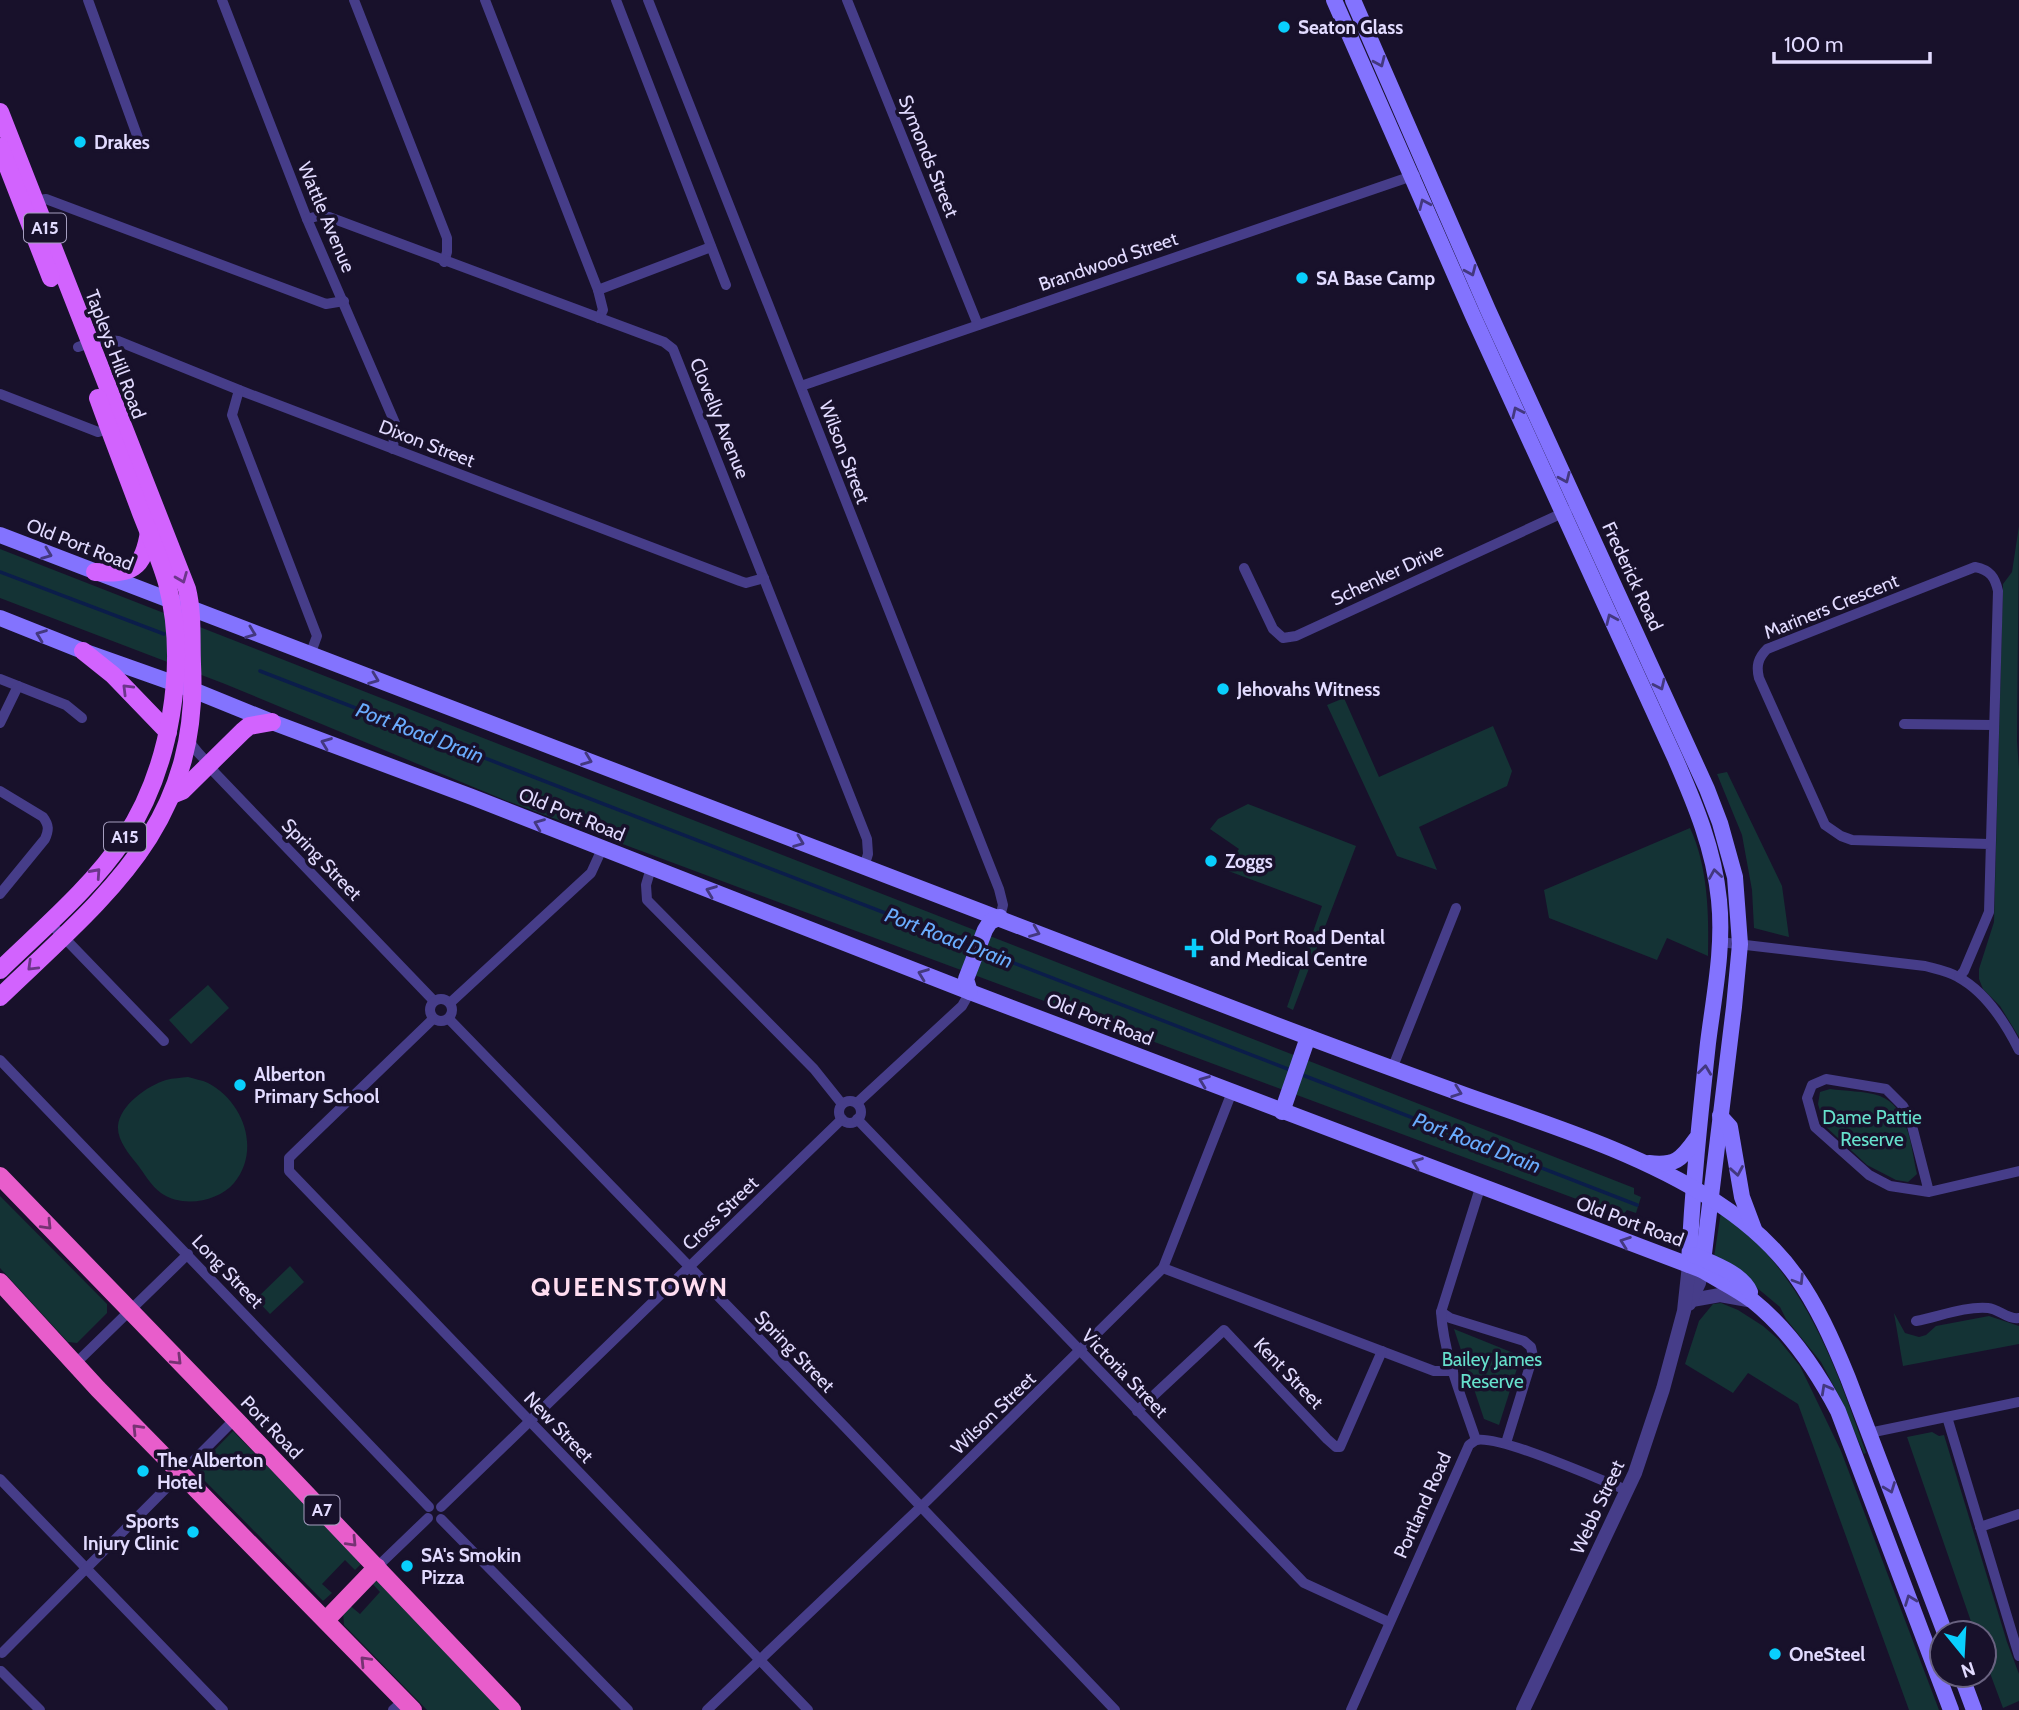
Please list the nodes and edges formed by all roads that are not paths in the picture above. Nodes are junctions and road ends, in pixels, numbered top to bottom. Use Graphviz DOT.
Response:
graph roads {
  1 [pos="88,0"];
  2 [pos="222,0"];
  3 [pos="354,0"];
  4 [pos="485,0"];
  5 [pos="616,0"];
  6 [pos="648,0"];
  7 [pos="847,0"];
  8 [pos="1334,0"];
  9 [pos="1353,0"];
  10 [pos="0,112"];
  11 [pos="138,138"];
  12 [pos="0,146"];
  13 [pos="1427,170"];
  14 [pos="1412,176"];
  15 [pos="29,202"];
  16 [pos="307,219"];
  17 [pos="711,247"];
  18 [pos="444,262"];
  19 [pos="726,285"];
  20 [pos="598,290"];
  21 [pos="344,301"];
  22 [pos="599,318"];
  23 [pos="978,325"];
  24 [pos="84,345"];
  25 [pos="801,386"];
  26 [pos="239,390"];
  27 [pos="0,394"];
  28 [pos="115,426"];
  29 [pos="393,449"];
  30 [pos="1570,509"];
  31 [pos="149,532"];
  32 [pos="0,535"];
  33 [pos="1244,568"];
  34 [pos="95,572"];
  35 [pos="764,578"];
  36 [pos="170,601"];
  37 [pos="191,610"];
  38 [pos="0,618"];
  39 [pos="83,651"];
  40 [pos="310,655"];
  41 [pos="0,679"];
  42 [pos="175,683"];
  43 [pos="18,686"];
  44 [pos="193,690"];
  45 [pos="82,718"];
  46 [pos="272,722"];
  47 [pos="0,723"];
  48 [pos="1904,724"];
  49 [pos="1994,725"];
  50 [pos="168,732"];
  51 [pos="188,739"];
  52 [pos="210,763"];
  53 [pos="0,791"];
  54 [pos="172,795"];
  55 [pos="1989,844"];
  56 [pos="602,849"];
  57 [pos="864,867"];
  58 [pos="650,868"];
  59 [pos="0,894"];
  60 [pos="1456,908"];
  61 [pos="1000,917"];
  62 [pos="49,922"];
  63 [pos="64,936"];
  64 [pos="1720,942"];
  65 [pos="1740,944"];
  66 [pos="0,970"];
  67 [pos="1959,977"];
  68 [pos="969,984"];
  69 [pos="0,997"];
  70 [pos="434,1002"];
  71 [pos="450,1003"];
  72 [pos="433,1018"];
  73 [pos="449,1018"];
  74 [pos="1308,1038"];
  75 [pos="164,1041"];
  76 [pos="2019,1050"];
  77 [pos="0,1060"];
  78 [pos="1392,1069"];
  79 [pos="1232,1092"];
  80 [pos="857,1103"];
  81 [pos="842,1104"];
  82 [pos="1282,1112"];
  83 [pos="1720,1116"];
  84 [pos="842,1119"];
  85 [pos="857,1119"];
  86 [pos="1697,1137"];
  87 [pos="1639,1162"];
  88 [pos="2019,1171"];
  89 [pos="0,1176"];
  90 [pos="1480,1188"];
  91 [pos="1693,1189"];
  92 [pos="1930,1192"];
  93 [pos="1709,1198"];
  94 [pos="1754,1228"];
  95 [pos="188,1254"];
  96 [pos="1696,1262"];
  97 [pos="689,1267"];
  98 [pos="1163,1268"];
  99 [pos="0,1282"];
  100 [pos="1752,1301"];
  101 [pos="1688,1306"];
  102 [pos="130,1311"];
  103 [pos="1441,1312"];
  104 [pos="2016,1319"];
  105 [pos="1916,1321"];
  106 [pos="1382,1351"];
  107 [pos="1080,1352"];
  108 [pos="75,1364"];
  109 [pos="1453,1371"];
  110 [pos="2019,1402"];
  111 [pos="1137,1411"];
  112 [pos="1947,1417"];
  113 [pos="235,1419"];
  114 [pos="530,1421"];
  115 [pos="1869,1433"];
  116 [pos="1476,1440"];
  117 [pos="1506,1443"];
  118 [pos="180,1474"];
  119 [pos="3,1486"];
  120 [pos="1627,1490"];
  121 [pos="441,1507"];
  122 [pos="921,1507"];
  123 [pos="429,1512"];
  124 [pos="2019,1514"];
  125 [pos="441,1519"];
  126 [pos="1980,1527"];
  127 [pos="377,1567"];
  128 [pos="86,1568"];
  129 [pos="1940,1619"];
  130 [pos="326,1620"];
  131 [pos="1389,1622"];
  132 [pos="2015,1632"];
  133 [pos="1,1653"];
  134 [pos="2019,1656"];
  135 [pos="760,1661"];
  136 [pos="1,1671"];
  137 [pos="1966,1689"];
  138 [pos="403,1707"];
  139 [pos="40,1710"];
  140 [pos="223,1710"];
  141 [pos="512,1710"];
  142 [pos="628,1710"];
  143 [pos="707,1710"];
  144 [pos="808,1710"];
  145 [pos="1115,1710"];
  146 [pos="1351,1710"];
  147 [pos="1523,1710"];
  148 [pos="1951,1710"];
  149 [pos="1974,1710"];
  1 -- 11 [label="street"];
  2 -- 16 [label="street, Wattle Avenue"];
  3 -- 18 [label="street"];
  4 -- 20 [label="street"];
  5 -- 17 [label="street"];
  6 -- 25 [label="street, Wilson Street"];
  7 -- 23 [label="street, Symonds Street"];
  8 -- 14 [label="main road, Frederick Road"];
  9 -- 13 [label="main road, Frederick Road, one-way"];
  10 -- 15 [label="main road, Tapleys Hill Road / A15"];
  12 -- 15 [label="main road, Tapleys Hill Road / A15"];
  13 -- 14 [label="street, Brandwood Street"];
  13 -- 30 [label="main road, Frederick Road, one-way"];
  14 -- 23 [label="street, Brandwood Street"];
  30 -- 14 [label="main road, Frederick Road, one-way"];
  15 -- 21 [label="street"];
  15 -- 24 [label="main road, Tapleys Hill Road / A15"];
  16 -- 18 [label="street, Clovelly Avenue"];
  16 -- 21 [label="street, Wattle Avenue"];
  17 -- 19 [label="street"];
  17 -- 20 [label="street"];
  18 -- 22 [label="street, Clovelly Avenue"];
  20 -- 22 [label="street"];
  21 -- 29 [label="street, Wattle Avenue"];
  22 -- 35 [label="street, Clovelly Avenue"];
  23 -- 25 [label="street, Brandwood Street"];
  24 -- 26 [label="street, Dixon Street"];
  24 -- 28 [label="main road, Tapleys Hill Road / A15"];
  25 -- 61 [label="street, Wilson Street"];
  26 -- 29 [label="street, Dixon Street"];
  26 -- 40 [label="street"];
  27 -- 28 [label="street"];
  28 -- 31 [label="main road, Tapleys Hill Road / A15"];
  28 -- 37 [label="main road, Tapleys Hill Road / A15, one-way"];
  29 -- 35 [label="street, Dixon Street"];
  30 -- 33 [label="street, Schenker Drive"];
  64 -- 30 [label="main road, Frederick Road, one-way"];
  30 -- 65 [label="main road, Frederick Road, one-way"];
  31 -- 34 [label="main road"];
  31 -- 36 [label="main road, Tapleys Hill Road / A15"];
  32 -- 34 [label="main road, Old Port Road, one-way"];
  34 -- 36 [label="main road, Old Port Road"];
  35 -- 57 [label="street, Clovelly Avenue"];
  36 -- 37 [label="main road, Old Port Road"];
  36 -- 42 [label="main road, A15"];
  37 -- 40 [label="main road, Old Port Road, one-way"];
  37 -- 44 [label="main road, A15"];
  39 -- 38 [label="main road, Old Port Road, one-way"];
  39 -- 42 [label="main road, Old Port Road"];
  50 -- 39 [label="main road, one-way"];
  40 -- 57 [label="main road, Old Port Road, one-way"];
  41 -- 43 [label="street"];
  42 -- 44 [label="main road, Old Port Road"];
  42 -- 50 [label="main road, A15"];
  43 -- 45 [label="street"];
  43 -- 47 [label="street"];
  44 -- 46 [label="main road, Old Port Road"];
  44 -- 51 [label="main road, A15"];
  46 -- 52 [label="main road"];
  56 -- 46 [label="main road, Old Port Road, one-way"];
  48 -- 49 [label="street"];
  49 -- 55 [label="street, Mariners Crescent"];
  49 -- 55 [label="street, Mariners Crescent"];
  62 -- 50 [label="main road, A15, one-way"];
  51 -- 52 [label="street, Spring Street"];
  51 -- 54 [label="main road, A15"];
  52 -- 54 [label="main road"];
  52 -- 70 [label="street, Spring Street"];
  53 -- 59 [label="street"];
  54 -- 63 [label="main road, A15"];
  55 -- 67 [label="street, Mariners Crescent"];
  56 -- 58 [label="main road, Old Port Road"];
  56 -- 71 [label="street"];
  57 -- 61 [label="main road, Old Port Road"];
  68 -- 58 [label="main road, Old Port Road, one-way"];
  58 -- 81 [label="street"];
  60 -- 78 [label="street"];
  61 -- 68 [label="main road"];
  61 -- 74 [label="main road, Old Port Road, one-way"];
  62 -- 63 [label="street"];
  62 -- 66 [label="main road, A15"];
  63 -- 69 [label="main road, A15, one-way"];
  63 -- 75 [label="street"];
  64 -- 65 [label="street"];
  86 -- 64 [label="main road, Frederick Road, one-way"];
  65 -- 67 [label="street"];
  65 -- 83 [label="main road, Frederick Road"];
  67 -- 76 [label="street"];
  79 -- 68 [label="main road, Old Port Road, one-way"];
  68 -- 80 [label="street"];
  70 -- 71 [label="street"];
  70 -- 72 [label="street"];
  71 -- 73 [label="street"];
  72 -- 73 [label="street"];
  72 -- 114 [label="street, New Street"];
  73 -- 97 [label="street, Spring Street"];
  74 -- 78 [label="main road, Old Port Road"];
  74 -- 82 [label="main road"];
  77 -- 95 [label="street, Long Street"];
  78 -- 87 [label="main road, Old Port Road, one-way"];
  79 -- 82 [label="main road, Old Port Road"];
  79 -- 98 [label="street, Wilson Street"];
  80 -- 81 [label="street"];
  80 -- 85 [label="street"];
  81 -- 84 [label="street"];
  90 -- 82 [label="main road, Old Port Road, one-way"];
  83 -- 93 [label="main road, Frederick Road"];
  83 -- 94 [label="main road, one-way"];
  84 -- 85 [label="street"];
  84 -- 97 [label="street, Cross Street"];
  85 -- 107 [label="street, Victoria Street"];
  86 -- 87 [label="main road"];
  86 -- 91 [label="main road, Frederick Road"];
  87 -- 91 [label="main road, Old Port Road"];
  88 -- 92 [label="street"];
  89 -- 102 [label="highway, Port Road / A7, one-way"];
  96 -- 90 [label="main road, Old Port Road, one-way"];
  90 -- 103 [label="street, Portland Road"];
  91 -- 93 [label="main road, Old Port Road"];
  91 -- 96 [label="main road, Frederick Road"];
  92 -- 92 [label="street"];
  93 -- 94 [label="main road, Old Port Road"];
  93 -- 96 [label="main road, Frederick Road"];
  94 -- 115 [label="main road, Old Port Road, one-way"];
  95 -- 102 [label="street"];
  95 -- 123 [label="street, Long Street"];
  96 -- 100 [label="main road, Old Port Road"];
  96 -- 101 [label="street, Webb Street"];
  97 -- 114 [label="street, Cross Street"];
  97 -- 122 [label="street, Spring Street"];
  98 -- 106 [label="street"];
  98 -- 107 [label="street, Wilson Street"];
  99 -- 108 [label="highway"];
  100 -- 101 [label="street"];
  148 -- 100 [label="main road, one-way"];
  101 -- 120 [label="street, Webb Street"];
  102 -- 108 [label="street"];
  102 -- 113 [label="highway, Port Road / A7, one-way"];
  103 -- 109 [label="street, Portland Road"];
  103 -- 117 [label="street"];
  104 -- 105 [label="street"];
  106 -- 109 [label="street"];
  106 -- 111 [label="street, Kent Street"];
  107 -- 111 [label="street, Victoria Street"];
  107 -- 122 [label="street, Wilson Street"];
  118 -- 108 [label="highway, one-way"];
  109 -- 116 [label="street, Portland Road"];
  110 -- 112 [label="street"];
  111 -- 131 [label="street, Victoria Street"];
  112 -- 115 [label="street"];
  112 -- 126 [label="street"];
  113 -- 118 [label="street"];
  113 -- 127 [label="highway, Port Road / A7, one-way"];
  114 -- 121 [label="street, Cross Street"];
  114 -- 135 [label="street, New Street"];
  115 -- 129 [label="main road, Old Port Road, one-way"];
  116 -- 117 [label="street"];
  116 -- 131 [label="street, Portland Road"];
  117 -- 120 [label="street"];
  118 -- 128 [label="street"];
  118 -- 130 [label="highway"];
  119 -- 128 [label="street"];
  120 -- 147 [label="street, Webb Street"];
  121 -- 123 [label="street"];
  121 -- 125 [label="street"];
  122 -- 135 [label="street, Wilson Street"];
  122 -- 145 [label="street, Spring Street"];
  123 -- 125 [label="street"];
  123 -- 127 [label="street"];
  124 -- 126 [label="street"];
  125 -- 142 [label="street"];
  126 -- 132 [label="street"];
  127 -- 130 [label="highway"];
  127 -- 141 [label="highway, Port Road / A7"];
  128 -- 133 [label="street"];
  128 -- 140 [label="street"];
  138 -- 130 [label="highway, one-way"];
  131 -- 146 [label="street, Portland Road"];
  132 -- 134 [label="street"];
  133 -- 136 [label="street"];
  135 -- 143 [label="street, Wilson Street"];
  135 -- 144 [label="street, New Street"];
  136 -- 139 [label="street"];
  137 -- 149 [label="main road"];
}
